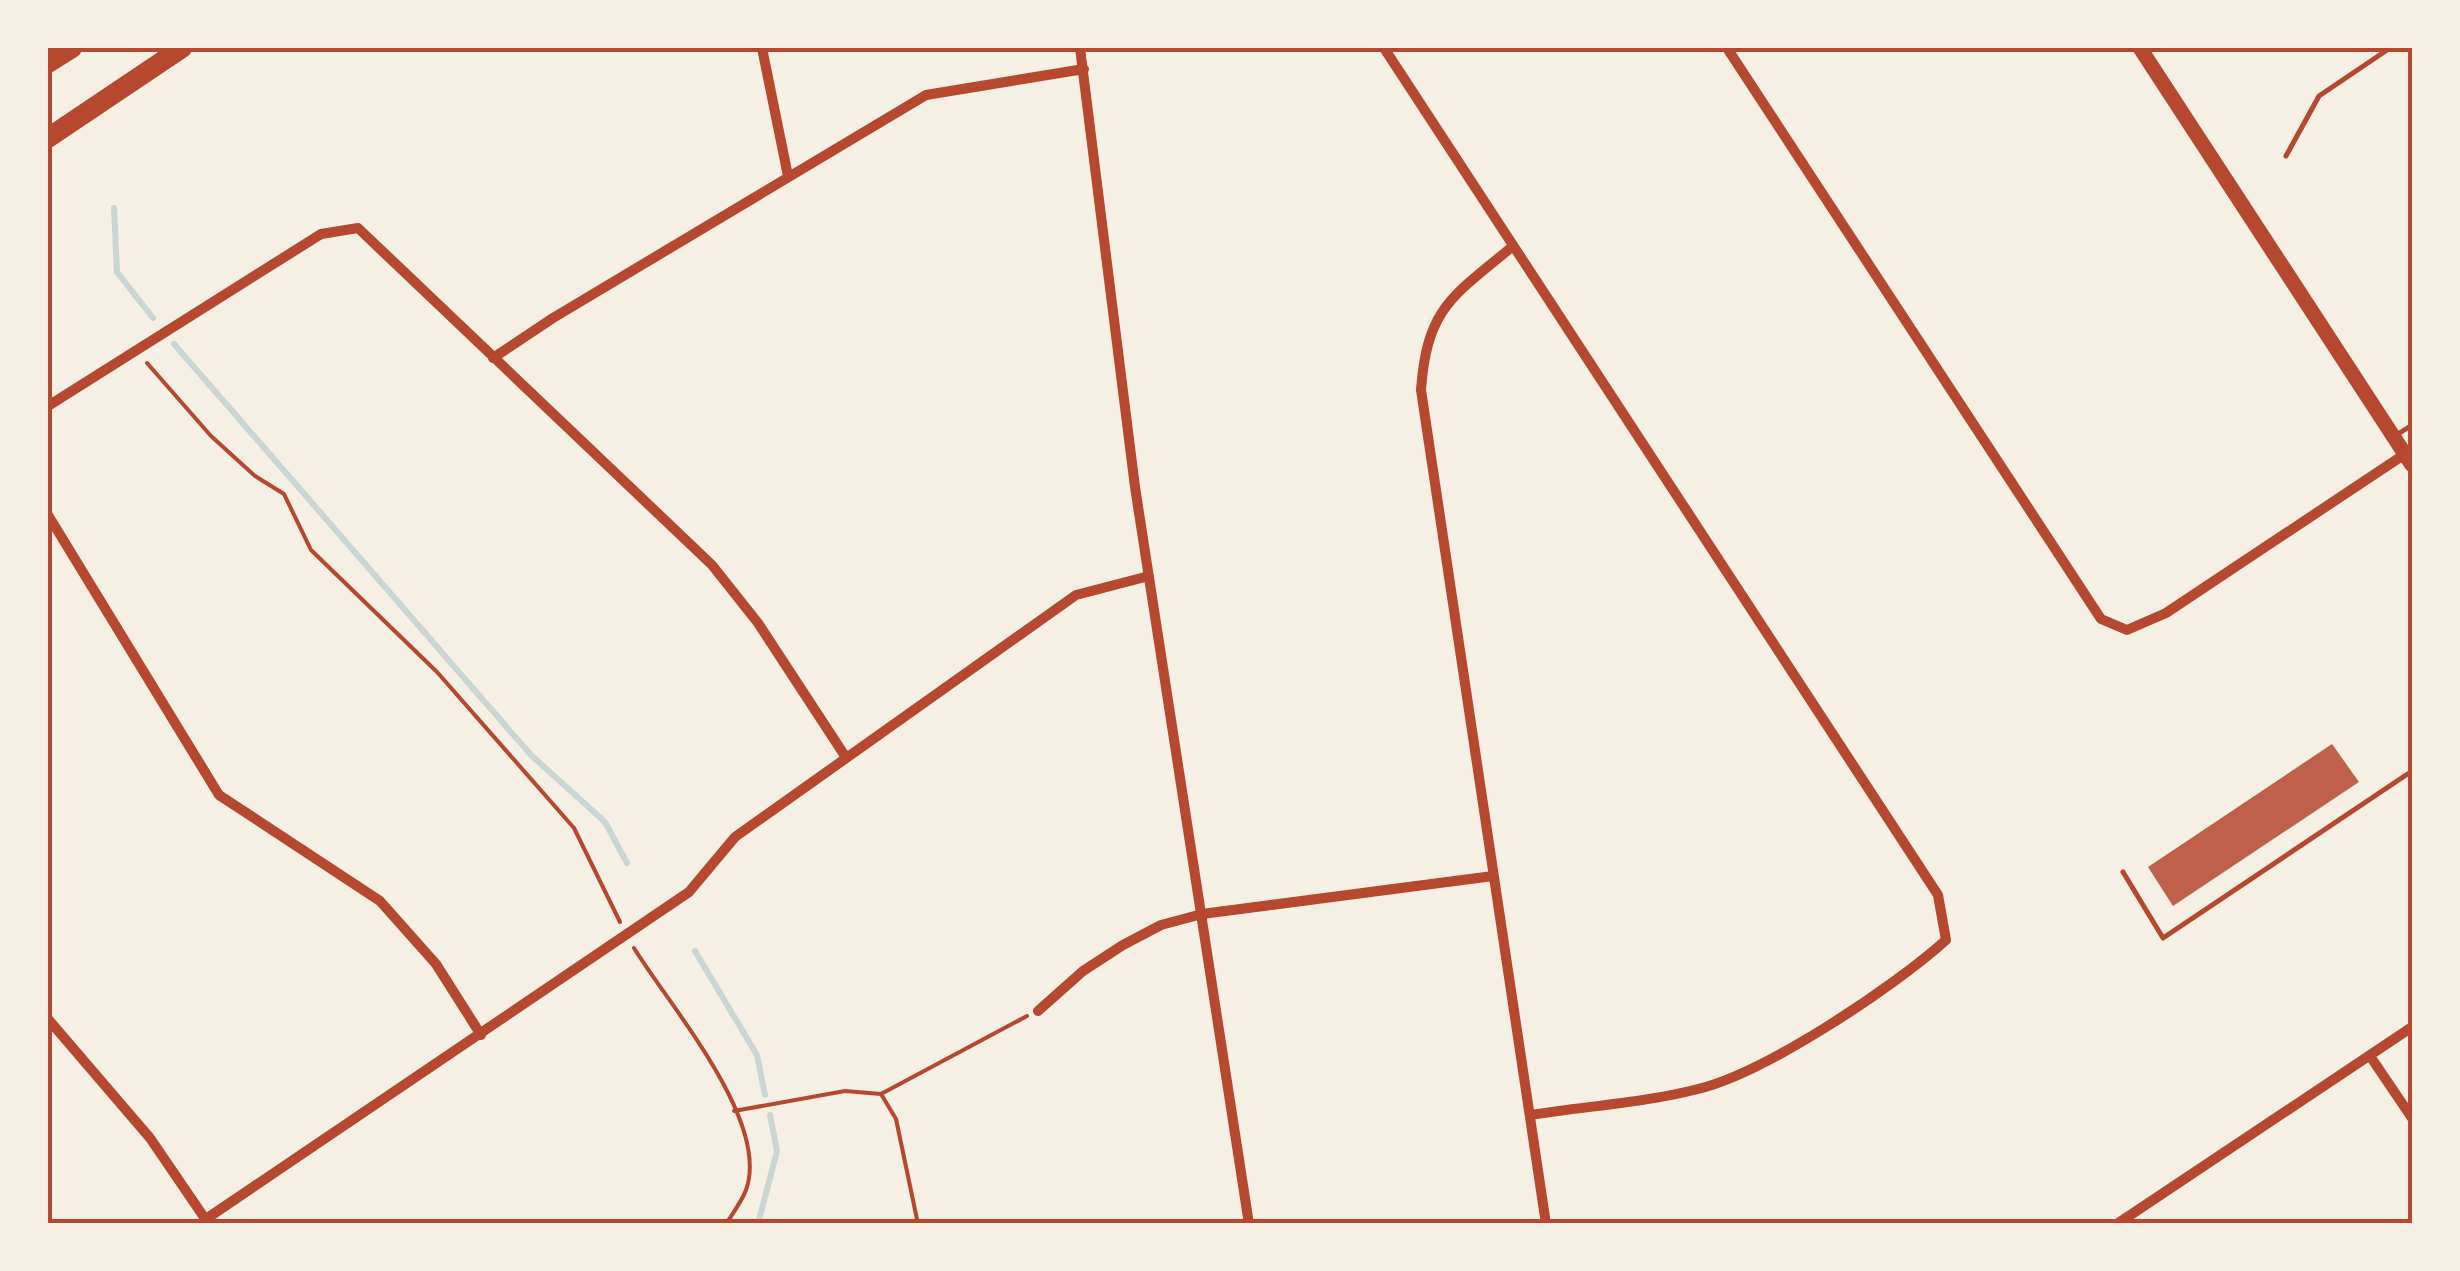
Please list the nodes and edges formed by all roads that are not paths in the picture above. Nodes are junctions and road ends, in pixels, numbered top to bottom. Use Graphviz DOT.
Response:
graph roads {
  1 [pos="72,48"];
  2 [pos="182,48"];
  3 [pos="762,48"];
  4 [pos="1080,48"];
  5 [pos="1384,48"];
  6 [pos="1728,48"];
  7 [pos="2140,48"];
  8 [pos="2390,48"];
  9 [pos="48,63"];
  10 [pos="1084,69"];
  11 [pos="48,138"];
  12 [pos="2286,156"];
  13 [pos="788,176"];
  14 [pos="1513,246"];
  15 [pos="493,358"];
  16 [pos="48,406"];
  17 [pos="2412,425"];
  18 [pos="2393,438"];
  19 [pos="2409,459"];
  20 [pos="48,514"];
  21 [pos="1149,576"];
  22 [pos="845,756"];
  23 [pos="2412,771"];
  24 [pos="2124,872"];
  25 [pos="1493,876"];
  26 [pos="1202,914"];
  27 [pos="1038,1011"];
  28 [pos="48,1019"];
  29 [pos="2412,1027"];
  30 [pos="482,1035"];
  31 [pos="2370,1056"];
  32 [pos="1531,1115"];
  33 [pos="2412,1118"];
  34 [pos="207,1221"];
  35 [pos="1249,1224"];
  36 [pos="1546,1224"];
  37 [pos="2117,1224"];
  1 -- 9 [label="highway"];
  2 -- 11 [label="highway"];
  3 -- 13 [label="street"];
  4 -- 10 [label="street"];
  5 -- 14 [label="street"];
  6 -- 19 [label="street"];
  7 -- 18 [label="main road"];
  8 -- 12 [label="lane"];
  10 -- 13 [label="street"];
  10 -- 21 [label="street"];
  13 -- 15 [label="street"];
  14 -- 25 [label="street"];
  14 -- 32 [label="street"];
  15 -- 16 [label="street"];
  15 -- 22 [label="street"];
  17 -- 18 [label="lane"];
  18 -- 19 [label="main road"];
  20 -- 30 [label="street"];
  21 -- 22 [label="street"];
  21 -- 26 [label="street"];
  22 -- 30 [label="street"];
  23 -- 24 [label="lane"];
  25 -- 26 [label="street"];
  25 -- 32 [label="street"];
  26 -- 27 [label="street"];
  26 -- 35 [label="street"];
  28 -- 34 [label="street"];
  29 -- 31 [label="street"];
  30 -- 34 [label="street"];
  31 -- 33 [label="street"];
  31 -- 37 [label="street"];
  32 -- 36 [label="street"];
}
